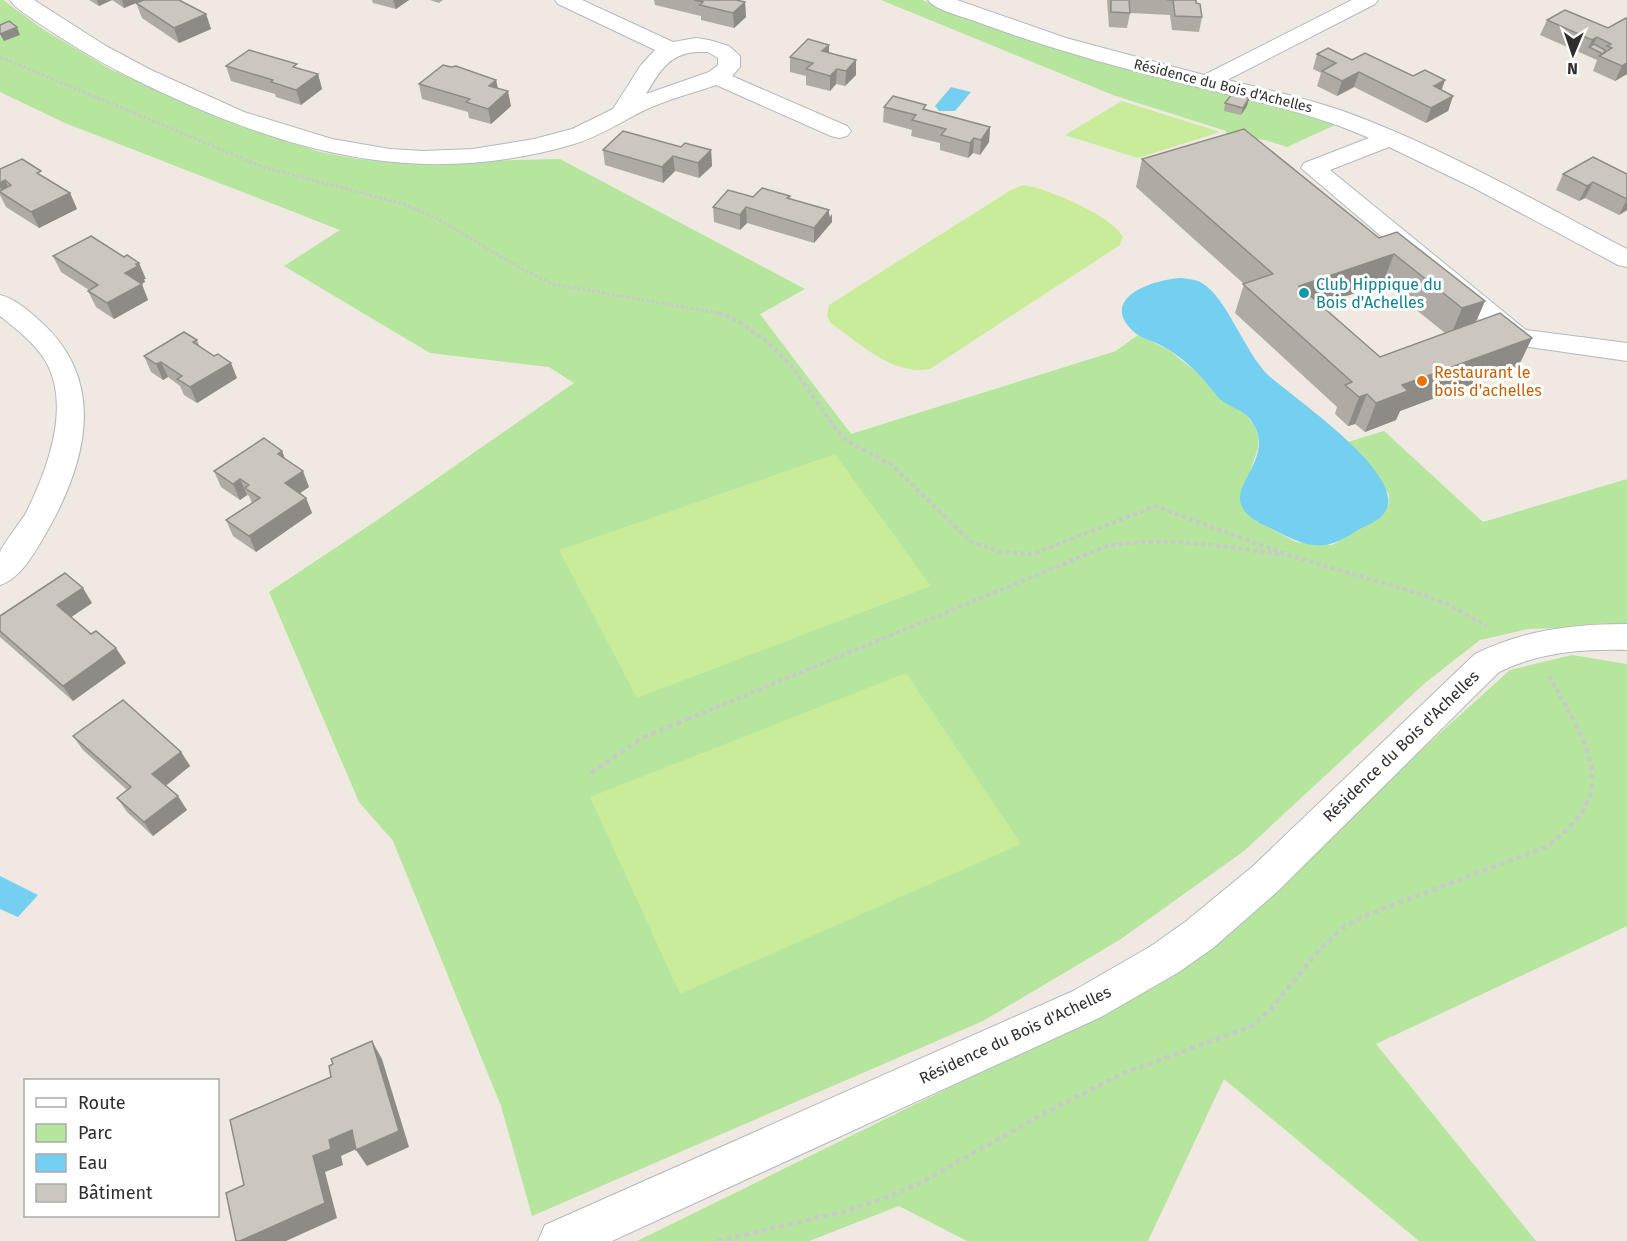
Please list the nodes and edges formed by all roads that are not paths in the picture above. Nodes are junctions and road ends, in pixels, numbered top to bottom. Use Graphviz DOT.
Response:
graph roads {
  1 [pos="20,0"];
  2 [pos="565,0"];
  3 [pos="938,0"];
  4 [pos="1368,0"];
  5 [pos="670,49"];
  6 [pos="717,77"];
  7 [pos="1207,82"];
  8 [pos="622,113"];
  9 [pos="839,131"];
  10 [pos="1390,138"];
  11 [pos="1627,259"];
  12 [pos="0,303"];
  13 [pos="1627,351"];
  14 [pos="0,573"];
  15 [pos="1627,637"];
  16 [pos="561,1241"];
  1 -- 8 [label="street"];
  2 -- 5 [label="street"];
  3 -- 7 [label="street, Résidence du Bois d'Achelles"];
  4 -- 7 [label="street"];
  5 -- 6 [label="street"];
  5 -- 8 [label="street"];
  6 -- 8 [label="street"];
  6 -- 9 [label="street"];
  7 -- 10 [label="street, Résidence du Bois d'Achelles"];
  10 -- 11 [label="street, Résidence du Bois d'Achelles"];
  10 -- 13 [label="street"];
  12 -- 14 [label="street"];
  15 -- 16 [label="street, Résidence du Bois d'Achelles"];
}
